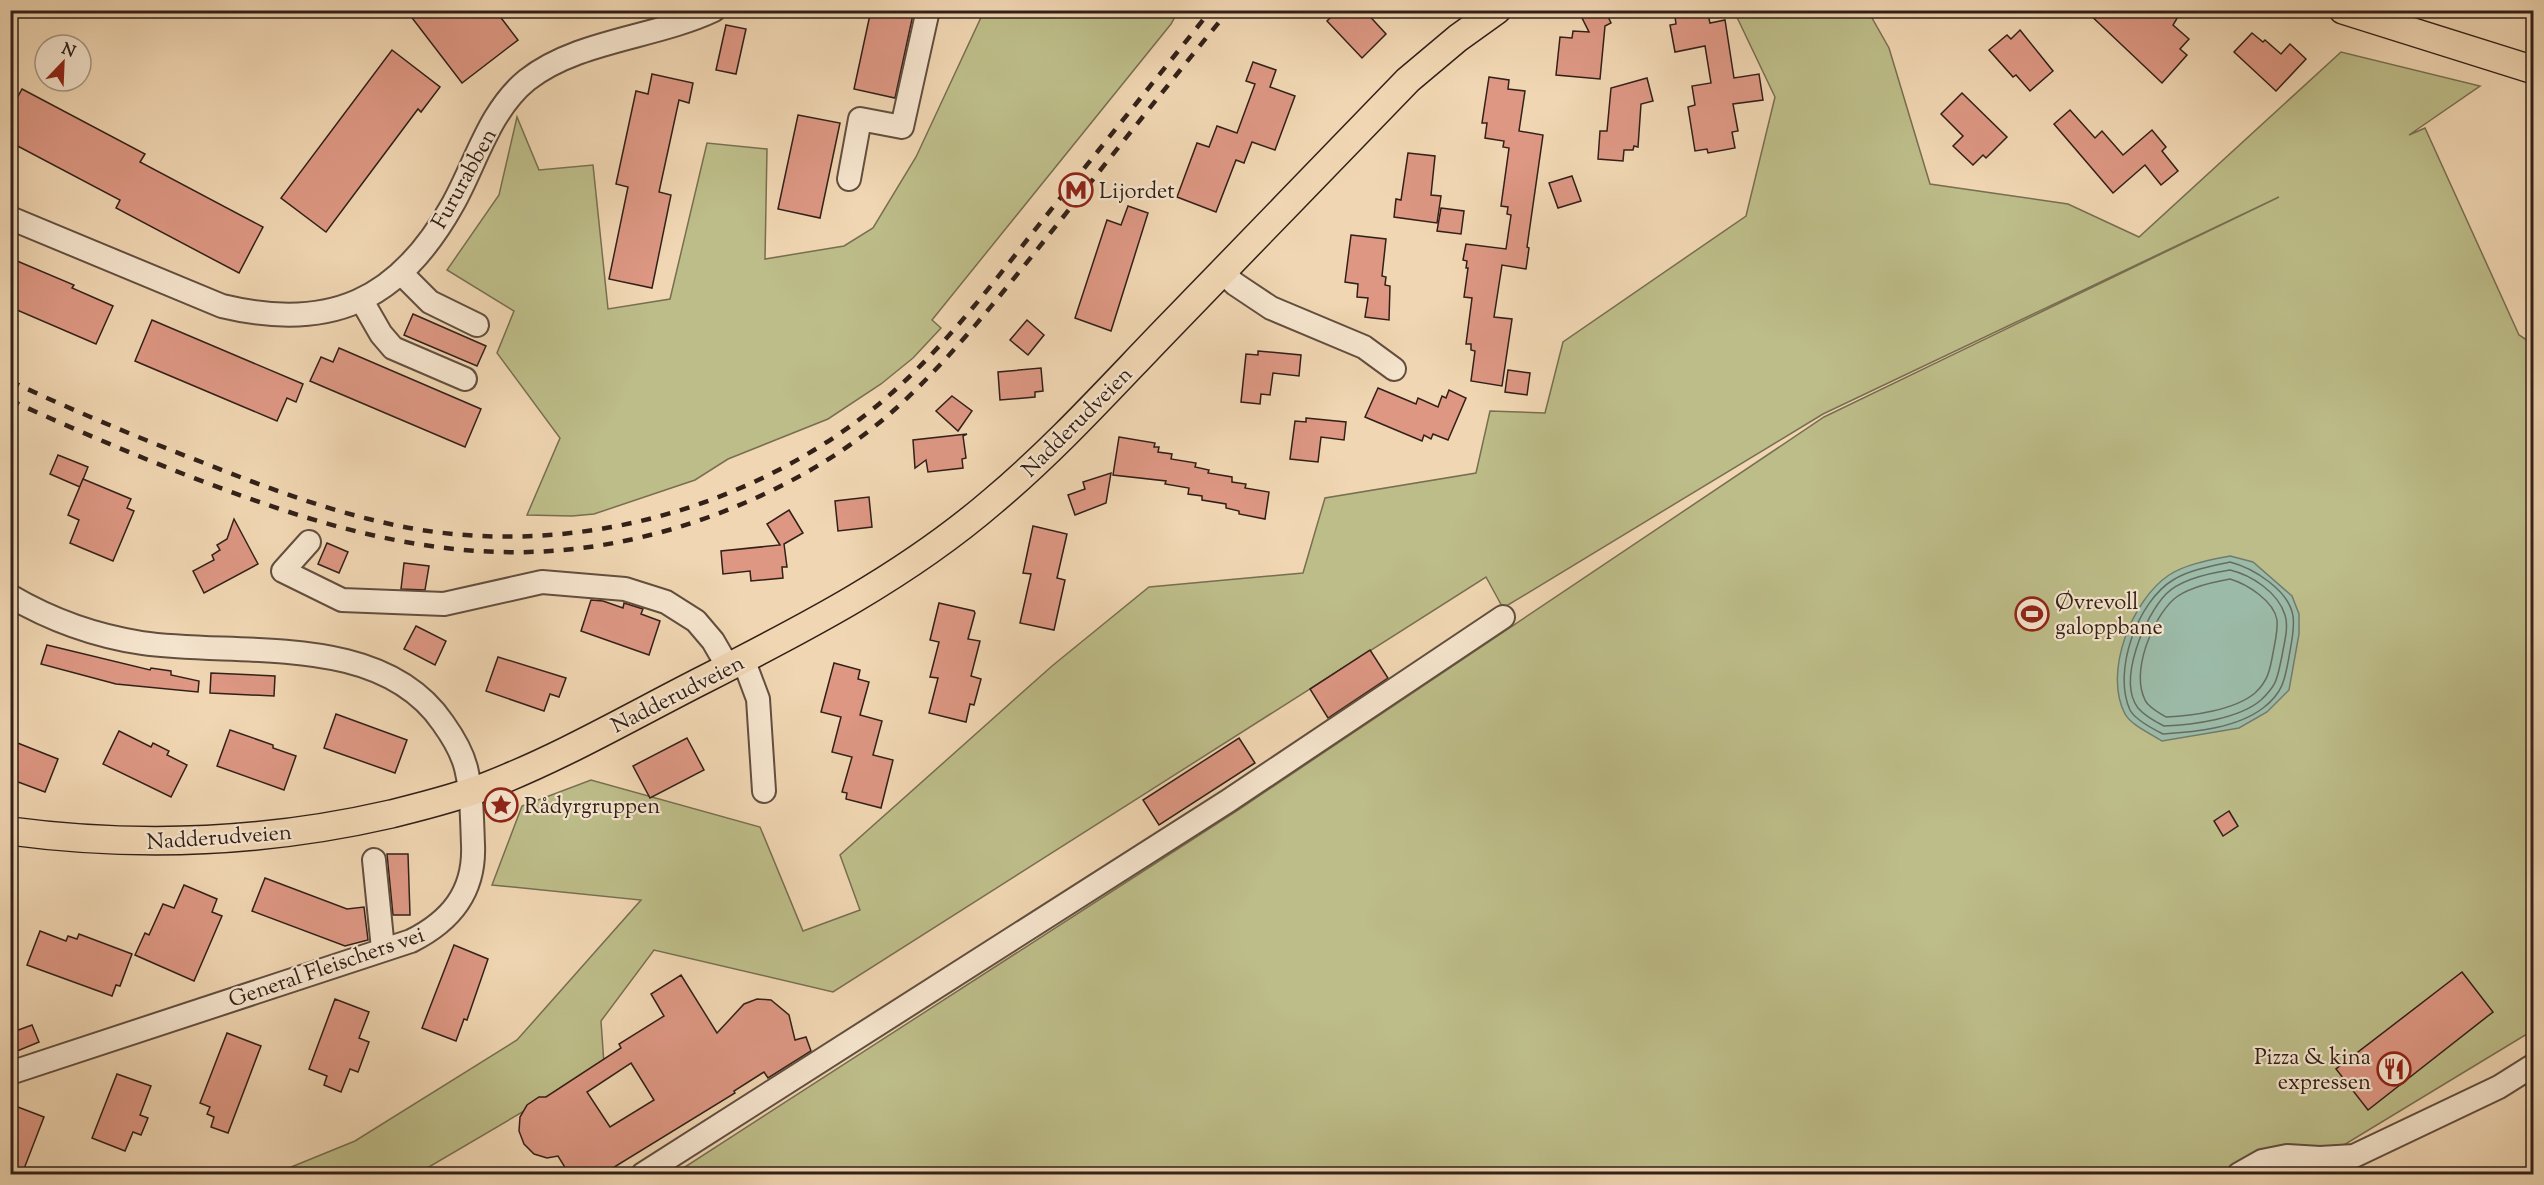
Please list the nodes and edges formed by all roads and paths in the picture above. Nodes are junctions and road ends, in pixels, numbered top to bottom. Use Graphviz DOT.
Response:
graph roads {
  1 [pos="714,10"];
  2 [pos="928,10"];
  3 [pos="1497,10"];
  4 [pos="2343,10"];
  5 [pos="2534,70"];
  6 [pos="849,179"];
  7 [pos="10,218"];
  8 [pos="1222,272"];
  9 [pos="401,273"];
  10 [pos="362,301"];
  11 [pos="477,325"];
  12 [pos="1394,369"];
  13 [pos="465,379"];
  14 [pos="309,542"];
  15 [pos="10,596"];
  16 [pos="1503,617"];
  17 [pos="736,663"];
  18 [pos="764,791"];
  19 [pos="470,793"];
  20 [pos="10,831"];
  21 [pos="374,860"];
  22 [pos="383,949"];
  23 [pos="2534,1065"];
  24 [pos="10,1073"];
  25 [pos="643,1174"];
  26 [pos="2239,1174"];
  1 -- 9 [label="street, Fururabben"];
  2 -- 6 [label="street"];
  3 -- 8 [label="main road, Nadderudveien"];
  4 -- 5 [label="main road"];
  7 -- 10 [label="street, Fururabben"];
  8 -- 12 [label="street"];
  8 -- 17 [label="main road, Nadderudveien"];
  9 -- 10 [label="street, Fururabben"];
  9 -- 11 [label="street"];
  10 -- 13 [label="street"];
  14 -- 17 [label="street"];
  15 -- 19 [label="street, General Fleischers vei"];
  16 -- 25 [label="street"];
  17 -- 18 [label="street"];
  17 -- 19 [label="main road, Nadderudveien"];
  19 -- 20 [label="main road, Nadderudveien"];
  19 -- 22 [label="street, General Fleischers vei"];
  21 -- 22 [label="street"];
  22 -- 24 [label="street, General Fleischers vei"];
  23 -- 26 [label="street"];
}
